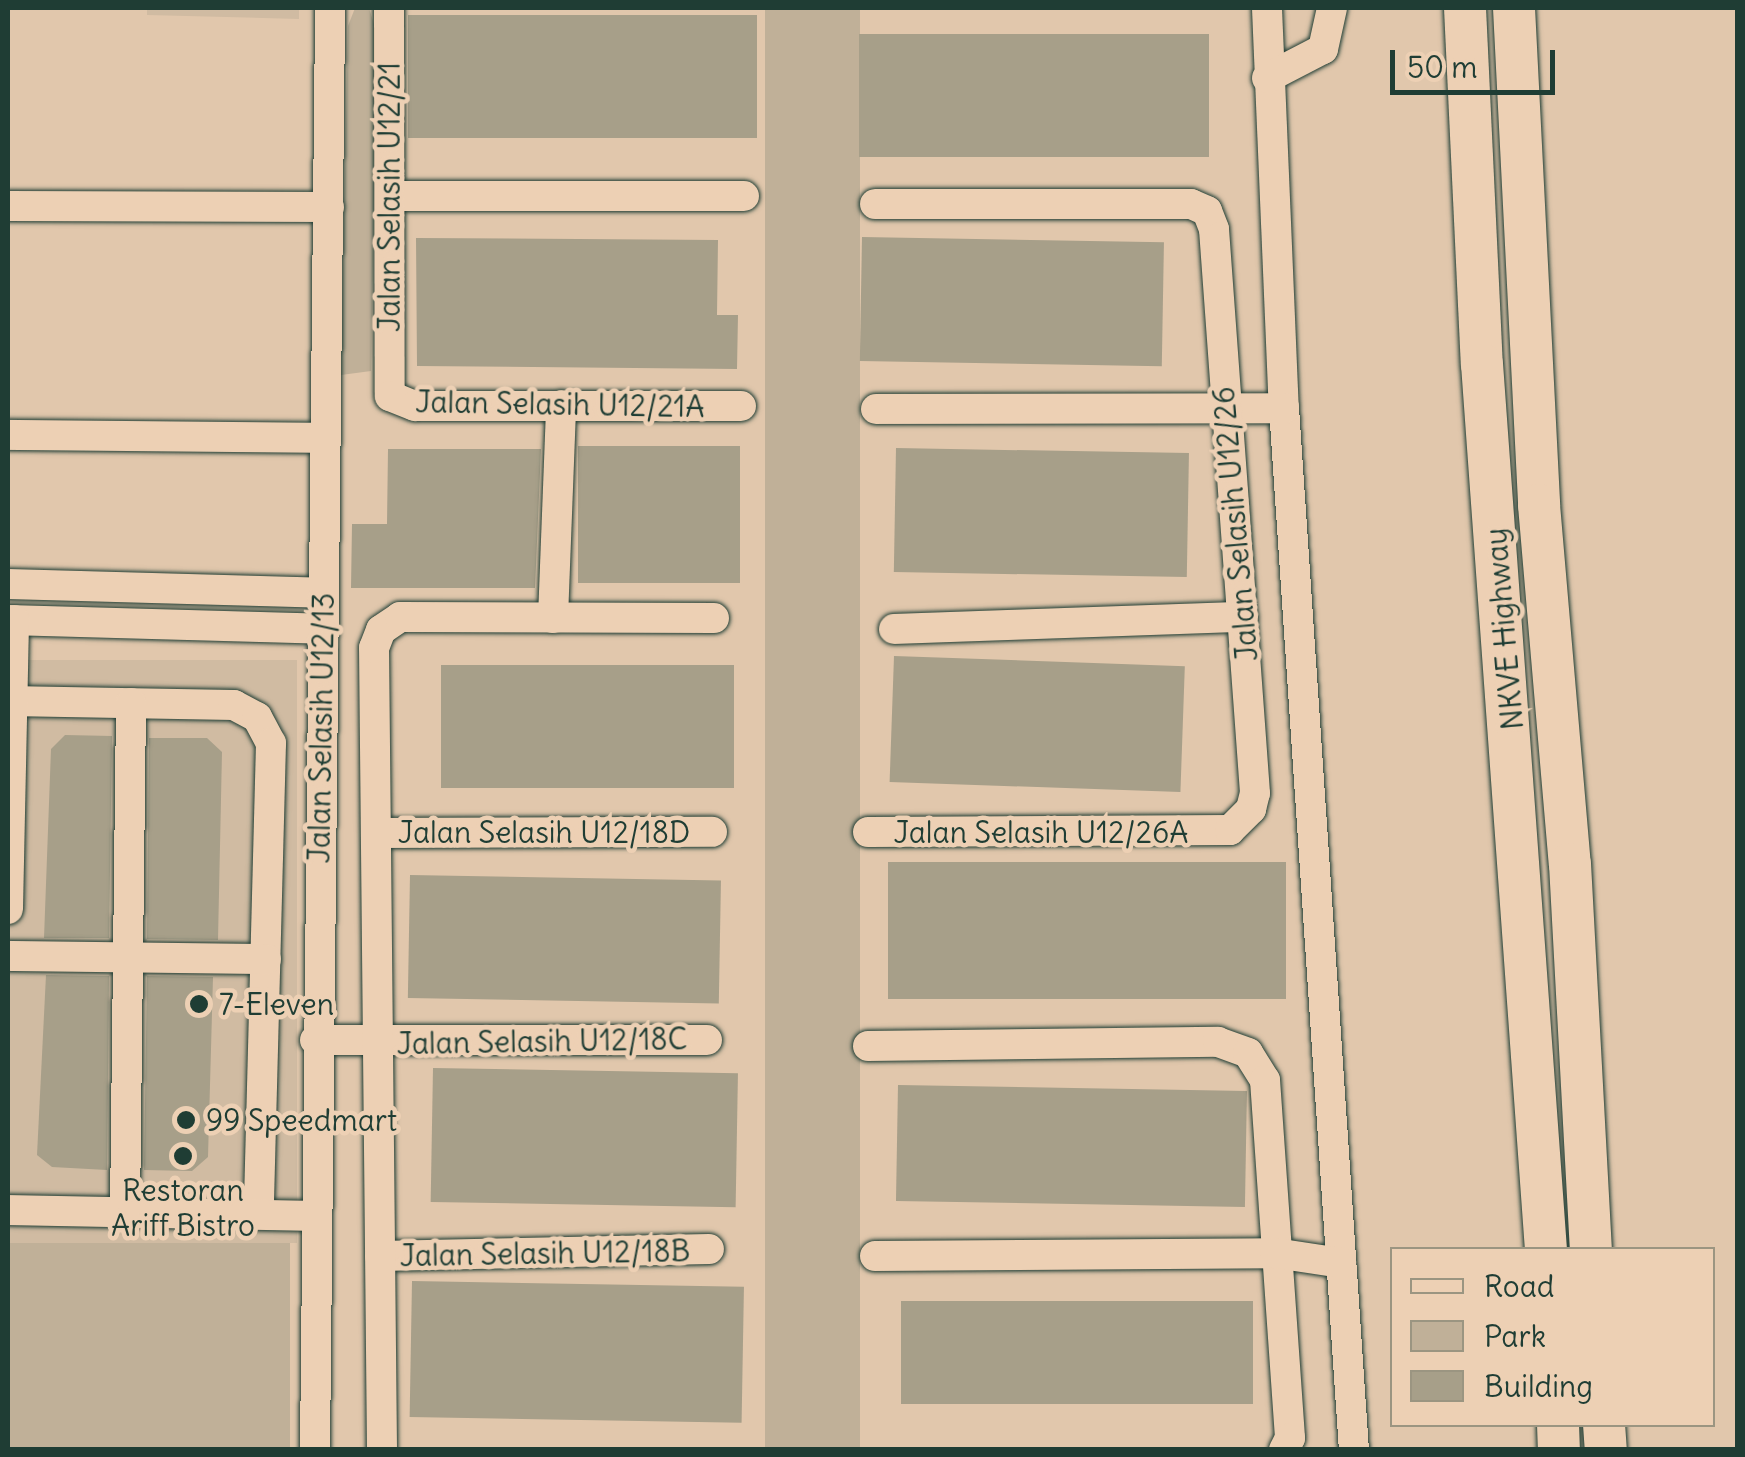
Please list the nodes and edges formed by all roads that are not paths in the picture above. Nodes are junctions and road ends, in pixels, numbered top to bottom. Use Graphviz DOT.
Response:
graph roads {
  1 [pos="330,8"];
  2 [pos="389,8"];
  3 [pos="1267,8"];
  4 [pos="1332,8"];
  5 [pos="1465,8"];
  6 [pos="1514,8"];
  7 [pos="1266,78"];
  8 [pos="390,196"];
  9 [pos="744,196"];
  10 [pos="875,204"];
  11 [pos="8,206"];
  12 [pos="329,206"];
  13 [pos="388,387"];
  14 [pos="561,404"];
  15 [pos="741,406"];
  16 [pos="1284,408"];
  17 [pos="876,409"];
  18 [pos="1225,412"];
  19 [pos="8,435"];
  20 [pos="324,438"];
  21 [pos="8,584"];
  22 [pos="323,592"];
  23 [pos="1244,617"];
  24 [pos="552,618"];
  25 [pos="714,618"];
  26 [pos="11,620"];
  27 [pos="323,629"];
  28 [pos="894,629"];
  29 [pos="9,701"];
  30 [pos="131,704"];
  31 [pos="1214,831"];
  32 [pos="712,832"];
  33 [pos="868,832"];
  34 [pos="376,833"];
  35 [pos="8,909"];
  36 [pos="8,956"];
  37 [pos="128,958"];
  38 [pos="266,959"];
  39 [pos="315,1040"];
  40 [pos="707,1040"];
  41 [pos="378,1043"];
  42 [pos="868,1046"];
  43 [pos="8,1210"];
  44 [pos="125,1211"];
  45 [pos="259,1212"];
  46 [pos="316,1216"];
  47 [pos="1546,1247"];
  48 [pos="1591,1247"];
  49 [pos="709,1250"];
  50 [pos="1275,1253"];
  51 [pos="380,1256"];
  52 [pos="874,1256"];
  53 [pos="1341,1263"];
  54 [pos="315,1450"];
  55 [pos="382,1450"];
  56 [pos="1284,1450"];
  57 [pos="1354,1450"];
  1 -- 12 [label="street, Jalan Selasih U12/13"];
  2 -- 8 [label="street, Jalan Selasih U12/21"];
  3 -- 7 [label="street"];
  4 -- 7 [label="street"];
  5 -- 47 [label="highway, NKVE Highway"];
  6 -- 48 [label="highway, NKVE Highway"];
  7 -- 16 [label="street"];
  8 -- 9 [label="street"];
  8 -- 13 [label="street, Jalan Selasih U12/21"];
  10 -- 18 [label="street, Jalan Selasih U12/26"];
  11 -- 12 [label="street"];
  12 -- 20 [label="street, Jalan Selasih U12/13"];
  13 -- 14 [label="street, Jalan Selasih U12/21A"];
  14 -- 15 [label="street, Jalan Selasih U12/21A"];
  14 -- 24 [label="street"];
  16 -- 18 [label="street"];
  16 -- 53 [label="street"];
  17 -- 18 [label="street"];
  18 -- 23 [label="street, Jalan Selasih U12/26"];
  19 -- 20 [label="street"];
  20 -- 22 [label="street, Jalan Selasih U12/13"];
  21 -- 22 [label="street"];
  22 -- 27 [label="street, Jalan Selasih U12/13"];
  23 -- 28 [label="street"];
  23 -- 31 [label="street, Jalan Selasih U12/26"];
  24 -- 25 [label="street"];
  24 -- 34 [label="street"];
  26 -- 27 [label="street"];
  26 -- 29 [label="street"];
  27 -- 39 [label="street, Jalan Selasih U12/13"];
  29 -- 30 [label="street"];
  29 -- 35 [label="street"];
  30 -- 37 [label="street"];
  30 -- 38 [label="street"];
  31 -- 33 [label="street, Jalan Selasih U12/26A"];
  32 -- 34 [label="street, Jalan Selasih U12/18D"];
  34 -- 41 [label="street"];
  36 -- 37 [label="street"];
  37 -- 38 [label="street"];
  37 -- 44 [label="street"];
  38 -- 45 [label="street"];
  39 -- 41 [label="street, Jalan Selasih U12/18C"];
  39 -- 46 [label="street, Jalan Selasih U12/13"];
  40 -- 41 [label="street, Jalan Selasih U12/18C"];
  41 -- 51 [label="street"];
  42 -- 50 [label="street"];
  43 -- 44 [label="street"];
  44 -- 45 [label="street"];
  45 -- 46 [label="street"];
  46 -- 54 [label="street, Jalan Selasih U12/13"];
  49 -- 51 [label="street, Jalan Selasih U12/18B"];
  50 -- 52 [label="street"];
  50 -- 53 [label="street"];
  50 -- 56 [label="street"];
  51 -- 55 [label="street"];
  53 -- 57 [label="street"];
}
